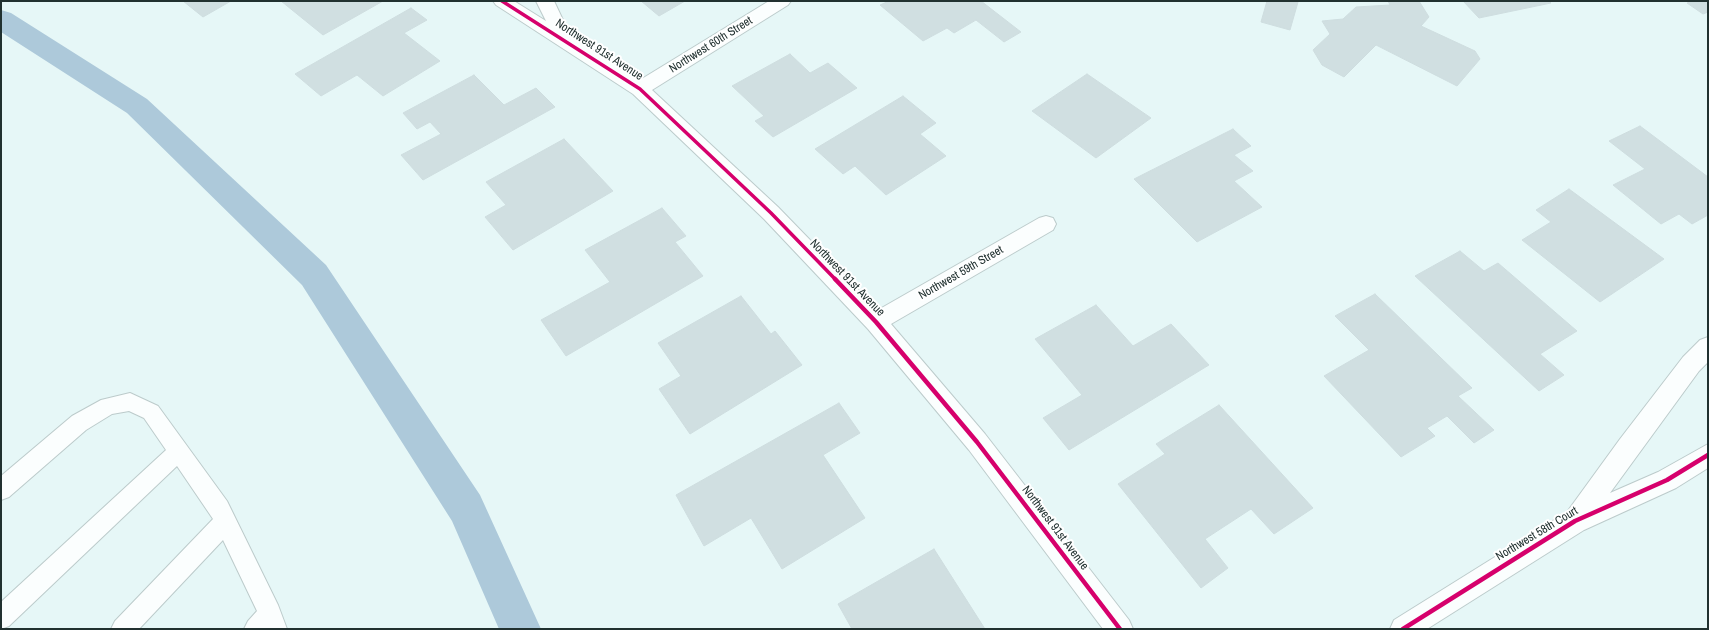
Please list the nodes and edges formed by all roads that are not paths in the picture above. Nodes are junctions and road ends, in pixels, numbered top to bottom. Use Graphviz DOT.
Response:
graph roads {
  1 [pos="502,1"];
  2 [pos="544,1"];
  3 [pos="782,1"];
  4 [pos="563,39"];
  5 [pos="640,89"];
  6 [pos="1046,224"];
  7 [pos="876,322"];
  8 [pos="1708,347"];
  9 [pos="179,451"];
  10 [pos="1708,455"];
  11 [pos="1,490"];
  12 [pos="226,521"];
  13 [pos="1575,521"];
  14 [pos="1,618"];
  15 [pos="267,624"];
  16 [pos="123,629"];
  17 [pos="1120,629"];
  18 [pos="1403,629"];
  1 -- 4 [label="street, Northwest 91st Avenue"];
  2 -- 4 [label="street, Northwest 91st Avenue"];
  3 -- 5 [label="street, Northwest 60th Street"];
  4 -- 5 [label="street, Northwest 91st Avenue"];
  5 -- 7 [label="street, Northwest 91st Avenue"];
  6 -- 7 [label="street, Northwest 59th Street"];
  7 -- 17 [label="street, Northwest 91st Avenue"];
  8 -- 13 [label="street, Northwest 58th Court"];
  9 -- 11 [label="lane"];
  9 -- 12 [label="lane"];
  9 -- 14 [label="lane"];
  10 -- 13 [label="street, Northwest 58th Court"];
  12 -- 15 [label="lane"];
  12 -- 16 [label="lane"];
  13 -- 18 [label="street, Northwest 58th Court"];
}
